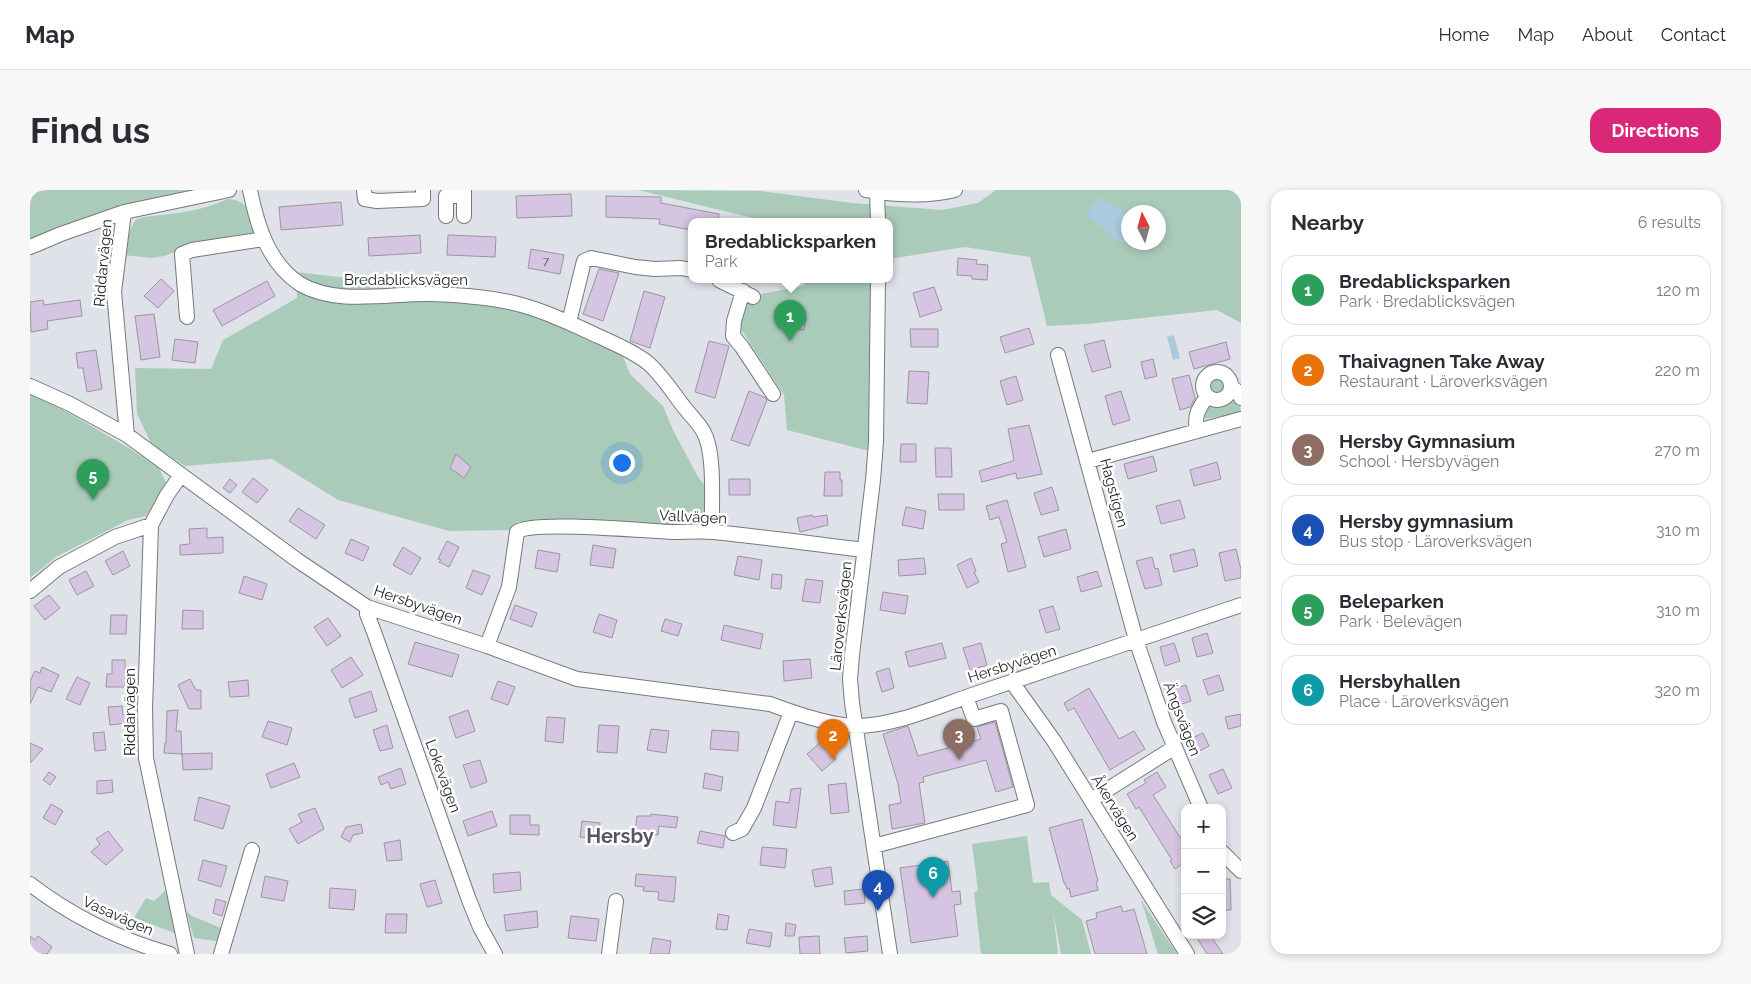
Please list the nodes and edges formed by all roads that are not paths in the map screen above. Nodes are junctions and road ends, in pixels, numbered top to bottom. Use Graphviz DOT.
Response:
graph roads {
  1 [pos="229,190"];
  2 [pos="250,190"];
  3 [pos="364,190"];
  4 [pos="423,190"];
  5 [pos="955,190"];
  6 [pos="872,191"];
  7 [pos="464,193"];
  8 [pos="124,212"];
  9 [pos="446,216"];
  10 [pos="464,216"];
  11 [pos="877,218"];
  12 [pos="264,239"];
  13 [pos="30,247"];
  14 [pos="688,269"];
  15 [pos="725,283"];
  16 [pos="878,283"];
  17 [pos="187,317"];
  18 [pos="569,322"];
  19 [pos="1058,355"];
  20 [pos="30,386"];
  21 [pos="1231,386"];
  22 [pos="773,394"];
  23 [pos="1206,396"];
  24 [pos="1241,398"];
  25 [pos="1241,419"];
  26 [pos="1197,431"];
  27 [pos="127,435"];
  28 [pos="1088,461"];
  29 [pos="181,475"];
  30 [pos="150,525"];
  31 [pos="712,532"];
  32 [pos="864,550"];
  33 [pos="30,591"];
  34 [pos="1241,605"];
  35 [pos="367,606"];
  36 [pos="1136,640"];
  37 [pos="487,646"];
  38 [pos="1012,682"];
  39 [pos="966,697"];
  40 [pos="791,712"];
  41 [pos="856,726"];
  42 [pos="1175,747"];
  43 [pos="1091,800"];
  44 [pos="1199,804"];
  45 [pos="733,832"];
  46 [pos="874,846"];
  47 [pos="252,850"];
  48 [pos="1226,856"];
  49 [pos="1241,871"];
  50 [pos="30,884"];
  51 [pos="616,901"];
  52 [pos="170,954"];
  53 [pos="187,954"];
  54 [pos="221,954"];
  55 [pos="495,954"];
  56 [pos="609,954"];
  57 [pos="890,954"];
  58 [pos="1187,954"];
  1 -- 8 [label="street"];
  2 -- 12 [label="street, Bredablicksvägen"];
  3 -- 4 [label="street"];
  5 -- 6 [label="street"];
  6 -- 11 [label="street"];
  7 -- 9 [label="street"];
  7 -- 10 [label="street"];
  8 -- 13 [label="street"];
  8 -- 27 [label="street, Riddarvägen"];
  12 -- 17 [label="street"];
  12 -- 18 [label="street, Bredablicksvägen"];
  14 -- 18 [label="street"];
  15 -- 22 [label="street"];
  16 -- 32 [label="street, Läroverksvägen"];
  18 -- 31 [label="street, Bredablicksvägen"];
  19 -- 28 [label="street, Hagstigen"];
  20 -- 27 [label="street, Hersbyvägen"];
  21 -- 23 [label="street"];
  21 -- 23 [label="street"];
  21 -- 24 [label="street"];
  23 -- 26 [label="street"];
  25 -- 26 [label="street"];
  26 -- 28 [label="street"];
  27 -- 29 [label="street, Hersbyvägen"];
  28 -- 36 [label="street, Hagstigen"];
  29 -- 30 [label="street, Riddarvägen"];
  29 -- 35 [label="street, Hersbyvägen"];
  30 -- 33 [label="street"];
  30 -- 53 [label="street, Riddarvägen"];
  31 -- 32 [label="street, Vallvägen"];
  31 -- 37 [label="street, Vallvägen"];
  32 -- 41 [label="street, Läroverksvägen"];
  34 -- 36 [label="street, Hersbyvägen"];
  35 -- 37 [label="street, Hersbyvägen"];
  35 -- 55 [label="street, Lokevägen"];
  36 -- 38 [label="street, Hersbyvägen"];
  36 -- 42 [label="street, Ängsvägen"];
  37 -- 40 [label="street, Hersbyvägen"];
  38 -- 39 [label="street, Hersbyvägen"];
  38 -- 43 [label="street, Åkervägen"];
  39 -- 41 [label="street, Hersbyvägen"];
  39 -- 46 [label="street"];
  40 -- 41 [label="street, Hersbyvägen"];
  40 -- 45 [label="street"];
  41 -- 46 [label="street, Läroverksvägen"];
  42 -- 43 [label="street"];
  42 -- 44 [label="street, Ängsvägen"];
  43 -- 58 [label="street, Åkervägen"];
  46 -- 57 [label="street, Läroverksvägen"];
  47 -- 54 [label="street"];
  48 -- 49 [label="street"];
  50 -- 52 [label="street, Vasavägen"];
  51 -- 56 [label="street"];
}
